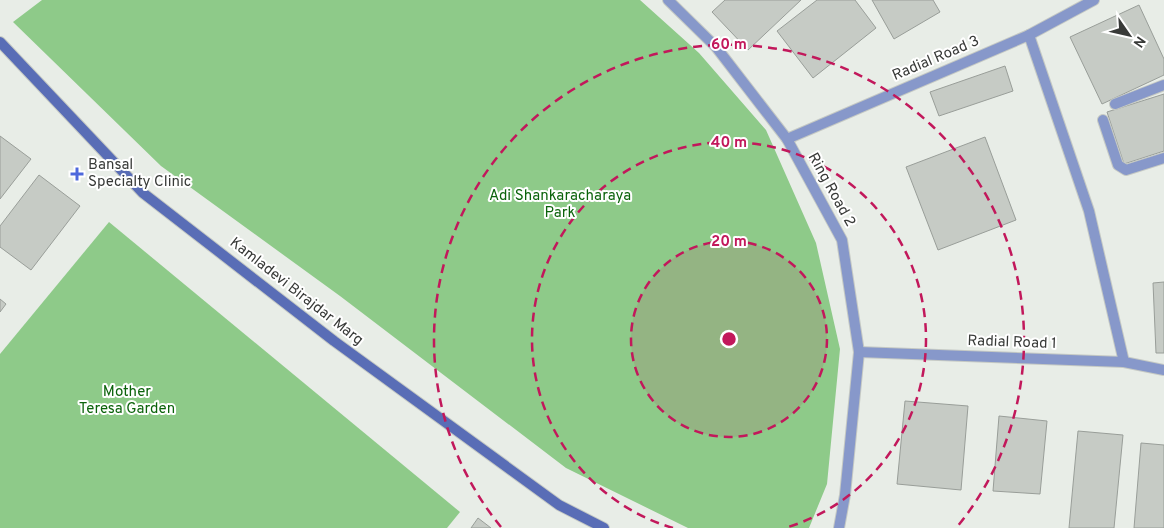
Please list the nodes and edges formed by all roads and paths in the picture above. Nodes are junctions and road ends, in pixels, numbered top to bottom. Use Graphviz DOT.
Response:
graph roads {
  1 [pos="668,0"];
  2 [pos="1094,0"];
  3 [pos="1029,35"];
  4 [pos="0,42"];
  5 [pos="1164,85"];
  6 [pos="1115,104"];
  7 [pos="1103,120"];
  8 [pos="787,139"];
  9 [pos="1164,158"];
  10 [pos="859,352"];
  11 [pos="1124,362"];
  12 [pos="1164,370"];
  13 [pos="604,528"];
  14 [pos="839,528"];
  1 -- 8 [label="street, Ring Road 2"];
  2 -- 3 [label="street, Radial Road 3"];
  3 -- 8 [label="street, Radial Road 3"];
  3 -- 11 [label="street"];
  4 -- 13 [label="street, Kamladevi Birajdar Marg"];
  5 -- 6 [label="street"];
  7 -- 9 [label="street"];
  8 -- 10 [label="street, Ring Road 2"];
  10 -- 11 [label="street, Radial Road 1"];
  10 -- 14 [label="street, Ring Road 2"];
  11 -- 12 [label="street, Radial Road 1"];
}
